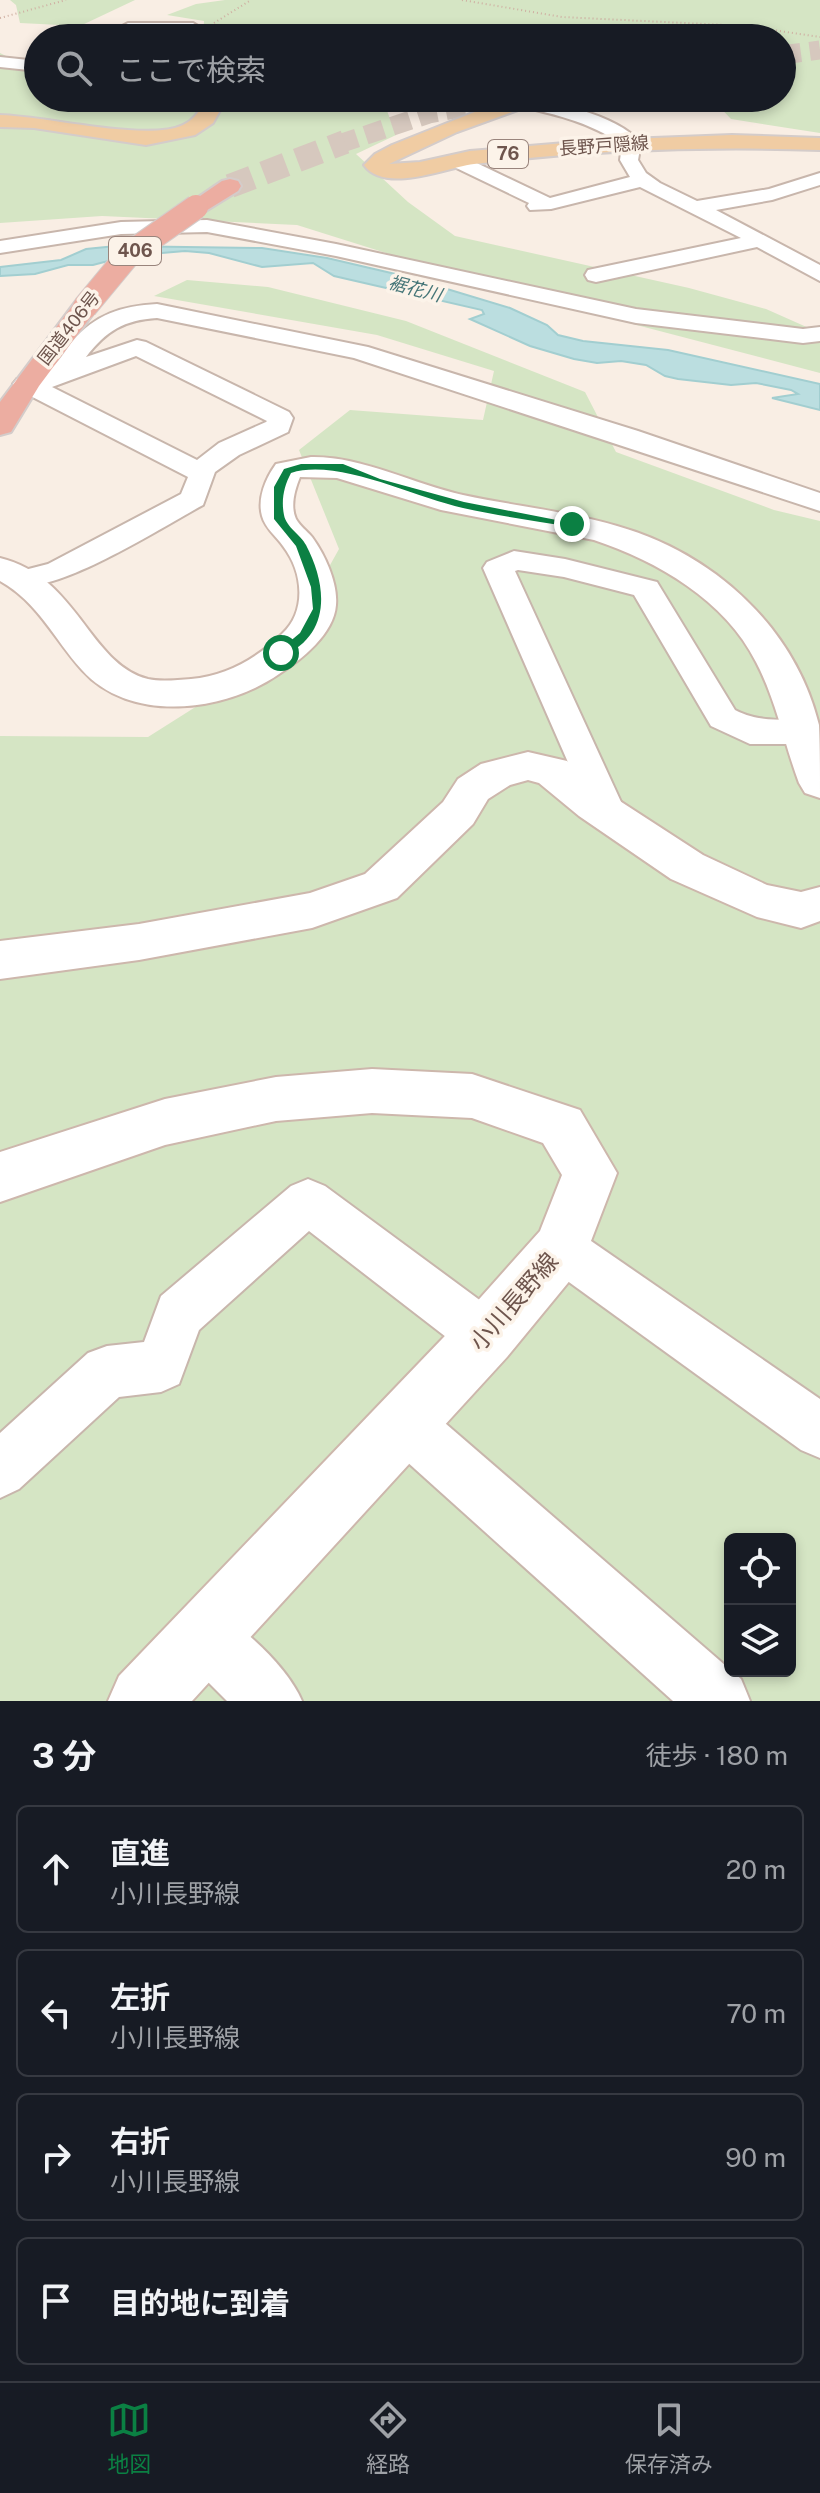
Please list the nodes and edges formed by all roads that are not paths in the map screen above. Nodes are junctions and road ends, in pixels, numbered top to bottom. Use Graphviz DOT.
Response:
graph roads {
  1 [pos="0,62"];
  2 [pos="24,65"];
  3 [pos="210,112"];
  4 [pos="493,112"];
  5 [pos="566,112"];
  6 [pos="0,121"];
  7 [pos="820,144"];
  8 [pos="631,148"];
  9 [pos="455,160"];
  10 [pos="820,179"];
  11 [pos="644,180"];
  12 [pos="230,186"];
  13 [pos="695,207"];
  14 [pos="760,240"];
  15 [pos="0,247"];
  16 [pos="820,274"];
  17 [pos="596,275"];
  18 [pos="820,334"];
  19 [pos="60,374"];
  20 [pos="26,384"];
  21 [pos="0,426"];
  22 [pos="197,471"];
  23 [pos="820,502"];
  24 [pos="12,574"];
  25 [pos="801,732"];
  26 [pos="820,783"];
  27 [pos="608,815"];
  28 [pos="820,904"];
  29 [pos="0,960"];
  30 [pos="0,1177"];
  31 [pos="561,1248"];
  32 [pos="486,1336"];
  33 [pos="404,1423"];
  34 [pos="820,1431"];
  35 [pos="0,1470"];
  36 [pos="204,1636"];
  37 [pos="144,1701"];
  38 [pos="271,1701"];
  39 [pos="719,1701"];
  1 -- 2 [label="street"];
  3 -- 6 [label="main road"];
  4 -- 9 [label="main road, 長野戸隠線 / 76"];
  5 -- 8 [label="street"];
  7 -- 8 [label="main road, 長野戸隠線 / 76"];
  8 -- 9 [label="main road, 長野戸隠線 / 76"];
  8 -- 11 [label="street"];
  9 -- 11 [label="street"];
  10 -- 13 [label="street"];
  11 -- 13 [label="street"];
  12 -- 20 [label="highway, 国道406号 / 406, bridge"];
  13 -- 14 [label="street"];
  14 -- 16 [label="street"];
  14 -- 17 [label="street"];
  15 -- 18 [label="street"];
  19 -- 20 [label="street"];
  19 -- 22 [label="street"];
  19 -- 23 [label="street"];
  20 -- 21 [label="highway, 国道406号 / 406"];
  20 -- 22 [label="street"];
  22 -- 24 [label="street"];
  24 -- 25 [label="main road"];
  25 -- 26 [label="main road"];
  25 -- 27 [label="street"];
  27 -- 28 [label="main road"];
  27 -- 29 [label="main road"];
  30 -- 31 [label="main road, 小川長野線"];
  31 -- 32 [label="main road, 小川長野線"];
  31 -- 34 [label="street"];
  32 -- 33 [label="main road, 小川長野線"];
  32 -- 35 [label="street"];
  33 -- 36 [label="main road, 小川長野線"];
  33 -- 39 [label="street"];
  36 -- 37 [label="main road, 小川長野線"];
  36 -- 38 [label="street"];
}
